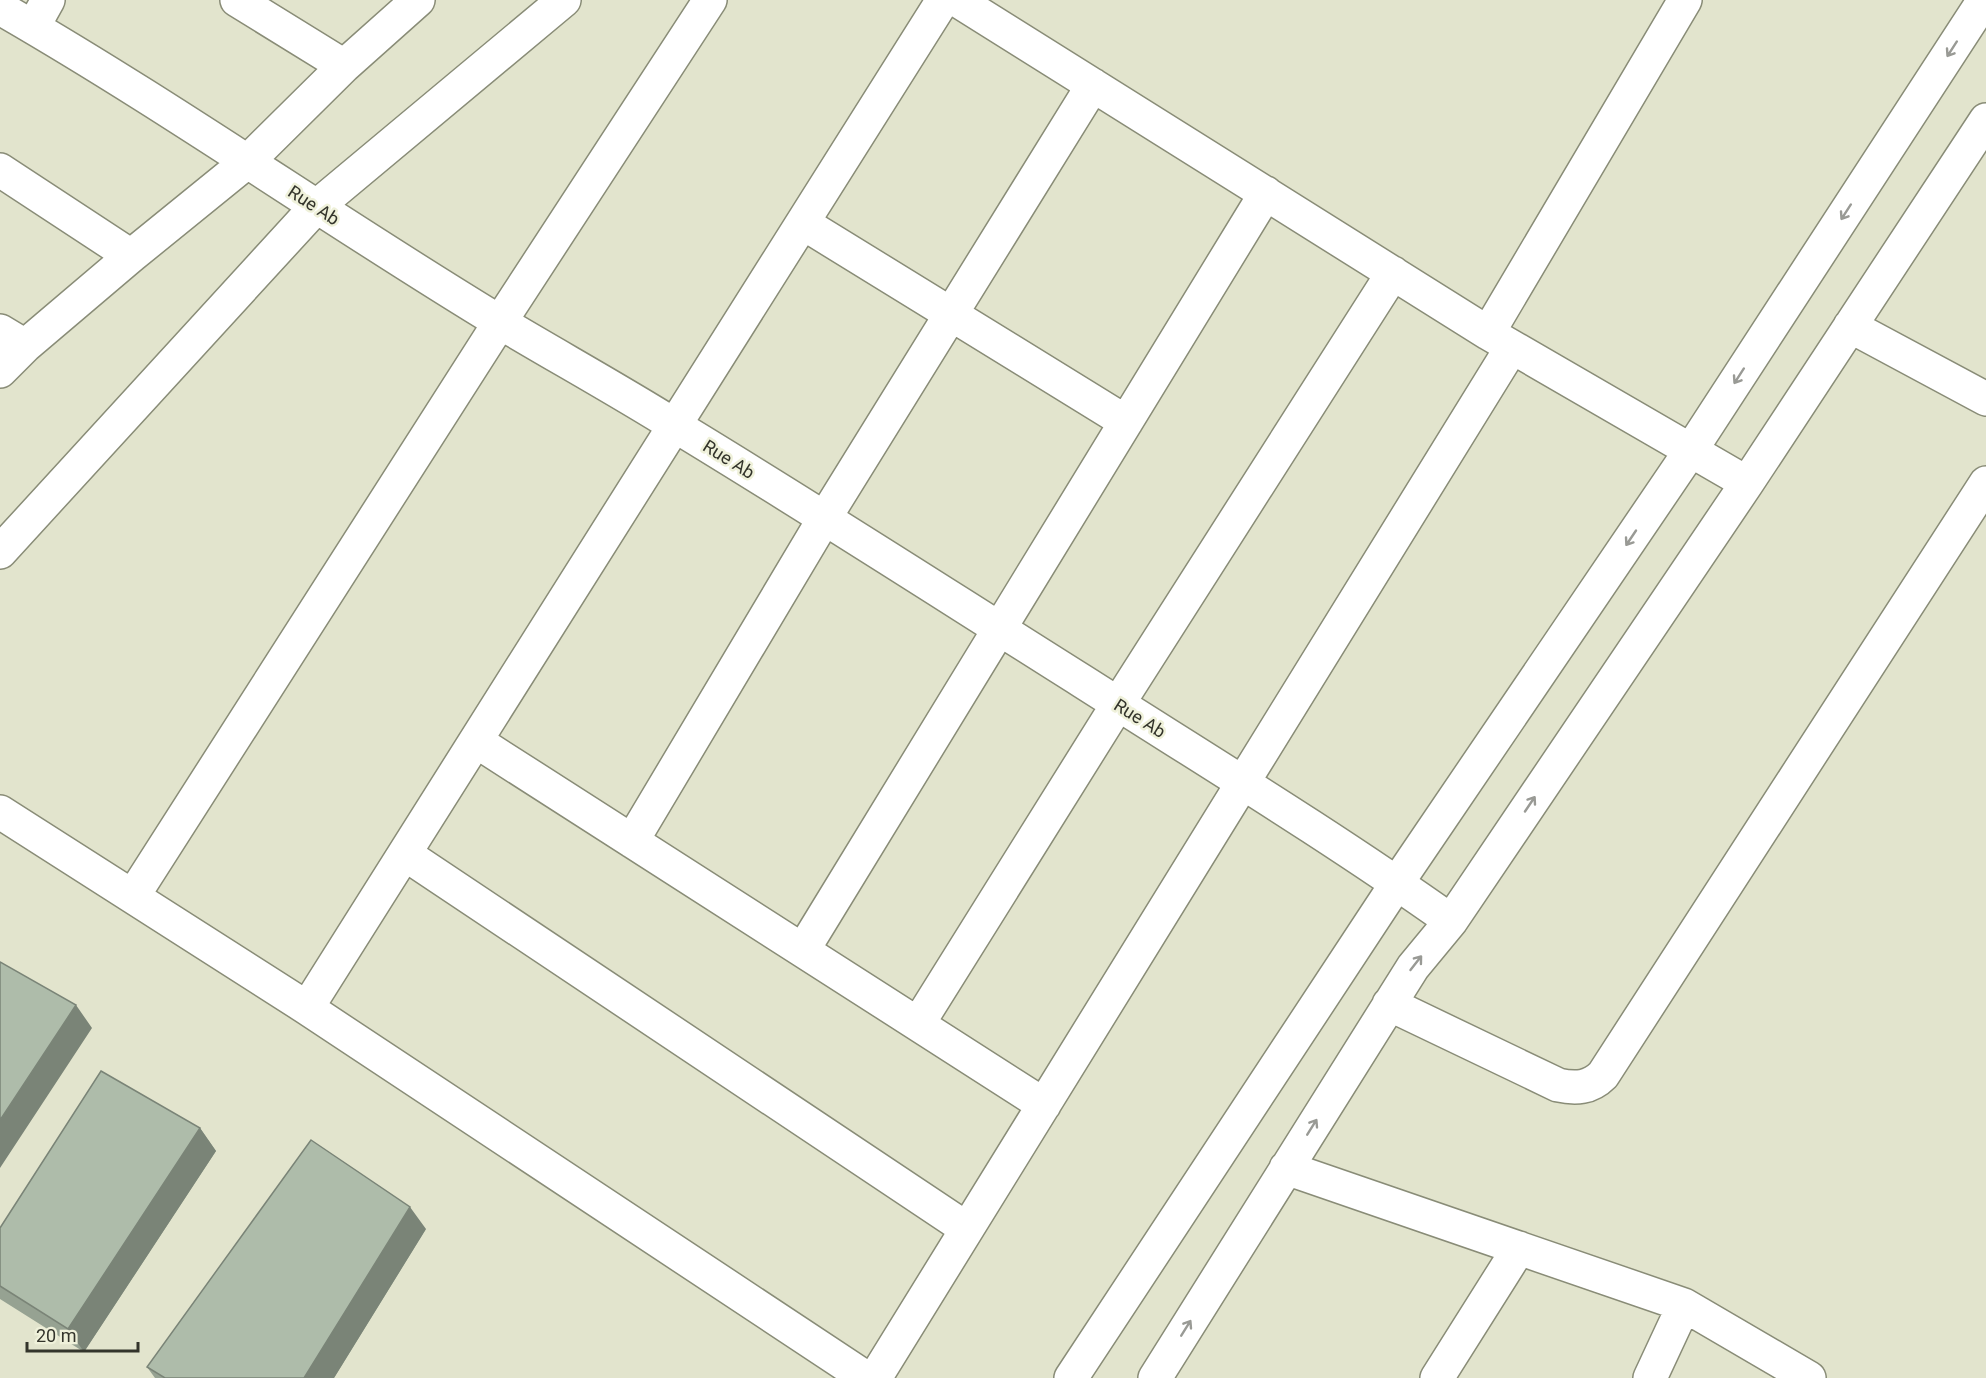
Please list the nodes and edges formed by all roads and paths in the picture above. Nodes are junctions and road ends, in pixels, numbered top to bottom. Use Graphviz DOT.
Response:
graph roads {
  1 [pos="237,0"];
  2 [pos="418,0"];
  3 [pos="564,0"];
  4 [pos="710,0"];
  5 [pos="943,0"];
  6 [pos="957,0"];
  7 [pos="1685,0"];
  8 [pos="1984,0"];
  9 [pos="0,8"];
  10 [pos="40,14"];
  11 [pos="344,66"];
  12 [pos="1093,85"];
  13 [pos="1986,120"];
  14 [pos="248,161"];
  15 [pos="0,170"];
  16 [pos="1266,193"];
  17 [pos="316,207"];
  18 [pos="803,223"];
  19 [pos="131,256"];
  20 [pos="1393,273"];
  21 [pos="952,314"];
  22 [pos="500,322"];
  23 [pos="1850,326"];
  24 [pos="13,339"];
  25 [pos="1500,340"];
  26 [pos="0,371"];
  27 [pos="1986,399"];
  28 [pos="1126,422"];
  29 [pos="675,425"];
  30 [pos="1691,450"];
  31 [pos="1747,483"];
  32 [pos="1986,483"];
  33 [pos="824,519"];
  34 [pos="0,552"];
  35 [pos="999,629"];
  36 [pos="1118,704"];
  37 [pos="476,741"];
  38 [pos="1243,783"];
  39 [pos="0,812"];
  40 [pos="632,841"];
  41 [pos="405,854"];
  42 [pos="1397,883"];
  43 [pos="133,896"];
  44 [pos="1451,921"];
  45 [pos="803,950"];
  46 [pos="1389,1004"];
  47 [pos="307,1008"];
  48 [pos="918,1024"];
  49 [pos="1044,1105"];
  50 [pos="1286,1168"];
  51 [pos="967,1229"];
  52 [pos="1519,1248"];
  53 [pos="1684,1305"];
  54 [pos="866,1378"];
  55 [pos="875,1378"];
  56 [pos="1071,1378"];
  57 [pos="1155,1378"];
  58 [pos="1437,1378"];
  59 [pos="1650,1378"];
  60 [pos="1809,1378"];
  1 -- 11 [label="street"];
  2 -- 11 [label="street"];
  3 -- 17 [label="street"];
  4 -- 22 [label="street"];
  5 -- 18 [label="street"];
  6 -- 12 [label="street"];
  7 -- 25 [label="street"];
  8 -- 30 [label="street, one-way"];
  9 -- 10 [label="street, Rue Ab"];
  10 -- 14 [label="street, Rue Ab"];
  11 -- 14 [label="street"];
  12 -- 16 [label="street"];
  12 -- 21 [label="street"];
  13 -- 23 [label="street"];
  14 -- 17 [label="street, Rue Ab"];
  14 -- 19 [label="street"];
  15 -- 19 [label="street"];
  16 -- 20 [label="street"];
  16 -- 28 [label="street"];
  17 -- 22 [label="street, Rue Ab"];
  17 -- 34 [label="street"];
  18 -- 21 [label="street"];
  18 -- 29 [label="street"];
  19 -- 24 [label="street"];
  20 -- 25 [label="street"];
  20 -- 36 [label="street"];
  21 -- 28 [label="street"];
  21 -- 33 [label="street"];
  22 -- 29 [label="street, Rue Ab"];
  22 -- 43 [label="street"];
  23 -- 27 [label="street"];
  23 -- 31 [label="street"];
  24 -- 26 [label="street"];
  25 -- 30 [label="street"];
  25 -- 38 [label="street"];
  28 -- 35 [label="street"];
  29 -- 33 [label="street, Rue Ab"];
  29 -- 37 [label="street"];
  30 -- 31 [label="street"];
  30 -- 42 [label="street, one-way"];
  44 -- 31 [label="street, one-way"];
  32 -- 46 [label="street"];
  33 -- 35 [label="street, Rue Ab"];
  33 -- 40 [label="street"];
  35 -- 36 [label="street, Rue Ab"];
  35 -- 45 [label="street"];
  36 -- 38 [label="street, Rue Ab"];
  36 -- 48 [label="street"];
  37 -- 40 [label="street"];
  37 -- 41 [label="street"];
  38 -- 42 [label="street, Rue Ab"];
  38 -- 49 [label="street"];
  39 -- 43 [label="street"];
  40 -- 45 [label="street"];
  41 -- 47 [label="street"];
  41 -- 51 [label="street"];
  42 -- 44 [label="street, Rue Ab"];
  42 -- 56 [label="street"];
  43 -- 47 [label="street"];
  46 -- 44 [label="street, one-way"];
  45 -- 48 [label="street"];
  50 -- 46 [label="street, one-way"];
  47 -- 54 [label="street"];
  48 -- 49 [label="street"];
  49 -- 51 [label="street"];
  50 -- 52 [label="street"];
  57 -- 50 [label="street, one-way"];
  51 -- 55 [label="street"];
  52 -- 53 [label="street"];
  52 -- 58 [label="street"];
  53 -- 59 [label="street"];
  53 -- 60 [label="street"];
}
